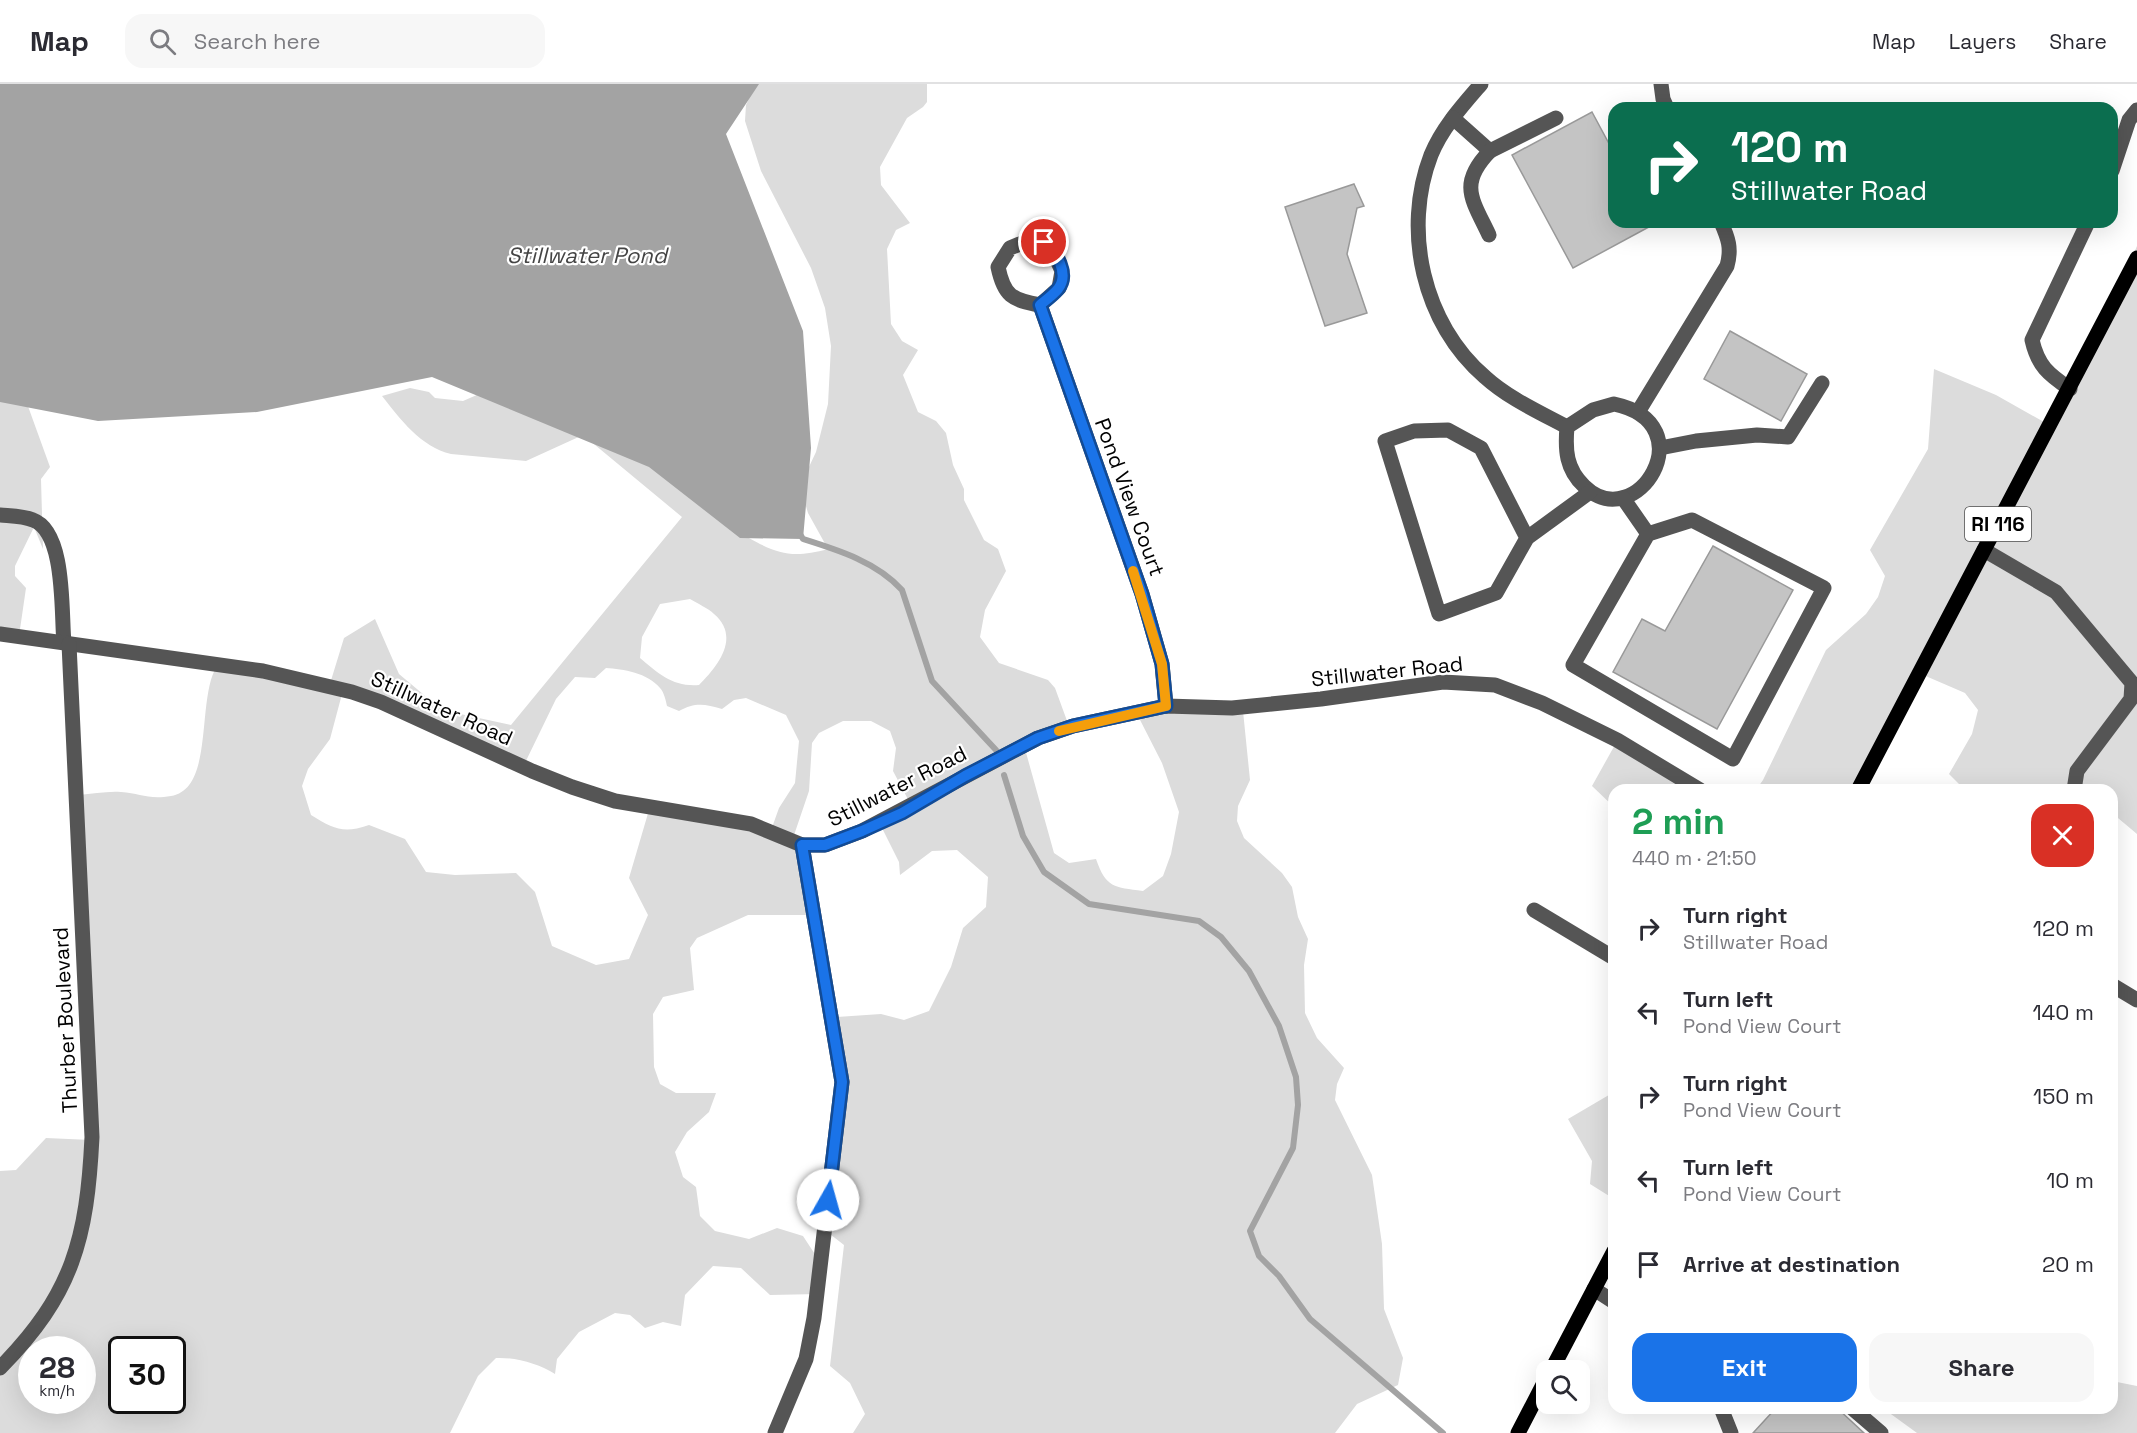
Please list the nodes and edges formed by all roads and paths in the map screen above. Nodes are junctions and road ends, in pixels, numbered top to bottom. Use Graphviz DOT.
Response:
graph roads {
  1 [pos="1481,84"];
  2 [pos="1661,84"];
  3 [pos="1664,102"];
  4 [pos="2137,111"];
  5 [pos="1452,118"];
  6 [pos="1556,118"];
  7 [pos="1490,151"];
  8 [pos="2118,153"];
  9 [pos="1724,228"];
  10 [pos="2085,228"];
  11 [pos="1489,235"];
  12 [pos="2137,258"];
  13 [pos="1040,305"];
  14 [pos="1822,383"];
  15 [pos="2070,389"];
  16 [pos="1638,412"];
  17 [pos="1567,427"];
  18 [pos="1660,448"];
  19 [pos="1590,492"];
  20 [pos="1623,498"];
  21 [pos="0,515"];
  22 [pos="1648,534"];
  23 [pos="1527,538"];
  24 [pos="1984,550"];
  25 [pos="0,634"];
  26 [pos="66,644"];
  27 [pos="2135,683"];
  28 [pos="1166,706"];
  29 [pos="1690,784"];
  30 [pos="1861,784"];
  31 [pos="2075,784"];
  32 [pos="802,845"];
  33 [pos="1534,910"];
  34 [pos="1608,954"];
  35 [pos="2118,989"];
  36 [pos="2137,1000"];
  37 [pos="1608,1262"];
  38 [pos="1594,1289"];
  39 [pos="1608,1298"];
  40 [pos="1557,1360"];
  41 [pos="0,1368"];
  42 [pos="1536,1398"];
  43 [pos="1723,1414"];
  44 [pos="1859,1414"];
  45 [pos="775,1433"];
  46 [pos="1518,1433"];
  47 [pos="1731,1433"];
  48 [pos="1881,1433"];
  1 -- 5 [label="street"];
  2 -- 3 [label="street"];
  4 -- 8 [label="street"];
  5 -- 7 [label="street"];
  5 -- 17 [label="street"];
  6 -- 7 [label="street"];
  7 -- 11 [label="street"];
  9 -- 16 [label="street"];
  10 -- 15 [label="street"];
  12 -- 15 [label="main road, RI 116"];
  13 -- 13 [label="street"];
  13 -- 28 [label="street, Pond View Court"];
  14 -- 18 [label="street"];
  15 -- 24 [label="main road, RI 116"];
  16 -- 17 [label="street"];
  16 -- 18 [label="street"];
  17 -- 19 [label="street"];
  18 -- 20 [label="street"];
  19 -- 20 [label="street"];
  19 -- 23 [label="street"];
  20 -- 22 [label="street"];
  21 -- 26 [label="street, Thurber Boulevard"];
  22 -- 22 [label="street"];
  23 -- 23 [label="street"];
  24 -- 27 [label="street"];
  24 -- 30 [label="main road, RI 116"];
  25 -- 26 [label="street, Stillwater Road"];
  26 -- 32 [label="street, Stillwater Road"];
  26 -- 41 [label="street, Thurber Boulevard"];
  27 -- 31 [label="street"];
  28 -- 29 [label="street, Stillwater Road"];
  28 -- 32 [label="street, Stillwater Road"];
  32 -- 45 [label="street"];
  33 -- 34 [label="street"];
  35 -- 36 [label="street"];
  37 -- 38 [label="main road"];
  38 -- 39 [label="street"];
  38 -- 40 [label="main road"];
  42 -- 46 [label="main road"];
  43 -- 47 [label="street"];
  44 -- 48 [label="street"];
}
